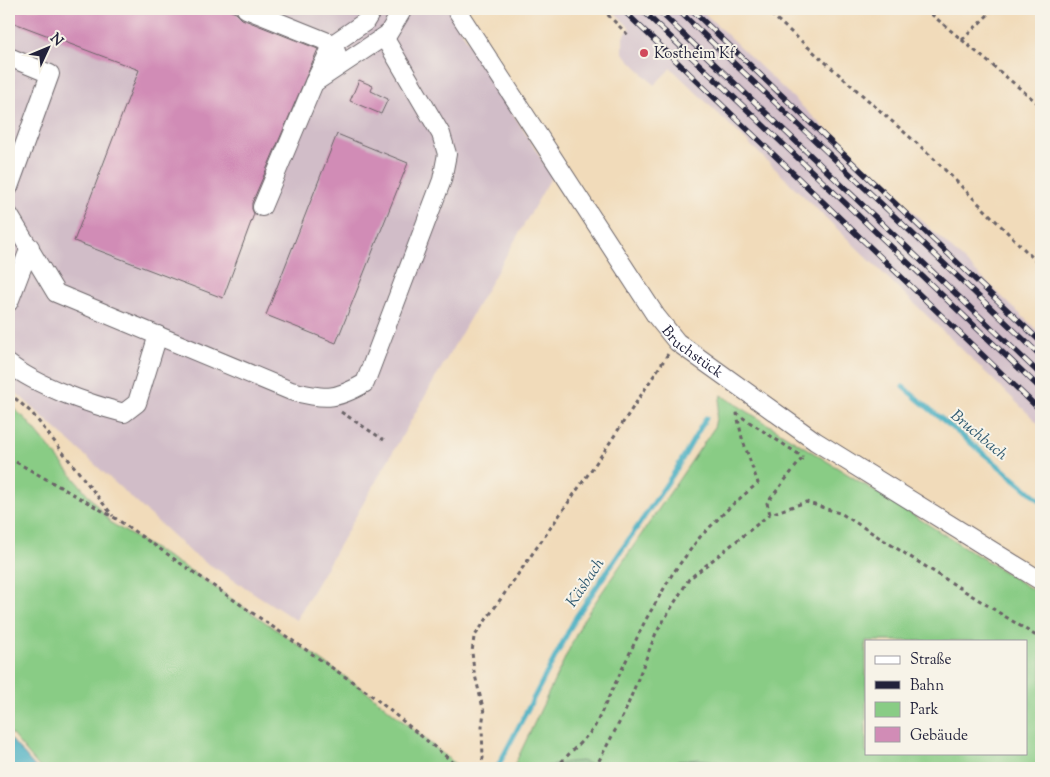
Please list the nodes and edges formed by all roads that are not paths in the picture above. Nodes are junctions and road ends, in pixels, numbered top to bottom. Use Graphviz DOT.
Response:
graph roads {
  1 [pos="246,9"];
  2 [pos="403,9"];
  3 [pos="456,9"];
  4 [pos="370,11"];
  5 [pos="384,37"];
  6 [pos="333,44"];
  7 [pos="9,57"];
  8 [pos="342,66"];
  9 [pos="314,83"];
  10 [pos="9,186"];
  11 [pos="262,207"];
  12 [pos="9,214"];
  13 [pos="30,247"];
  14 [pos="9,302"];
  15 [pos="158,336"];
  16 [pos="9,364"];
  17 [pos="1041,582"];
  1 -- 6 [label="lane"];
  2 -- 5 [label="lane"];
  3 -- 17 [label="lane, Bruchstück"];
  4 -- 6 [label="lane"];
  5 -- 8 [label="lane"];
  5 -- 15 [label="lane"];
  6 -- 8 [label="lane"];
  6 -- 9 [label="lane"];
  7 -- 10 [label="lane"];
  8 -- 9 [label="lane"];
  9 -- 11 [label="lane"];
  12 -- 13 [label="lane"];
  13 -- 14 [label="lane"];
  13 -- 15 [label="lane"];
  15 -- 16 [label="lane"];
}
